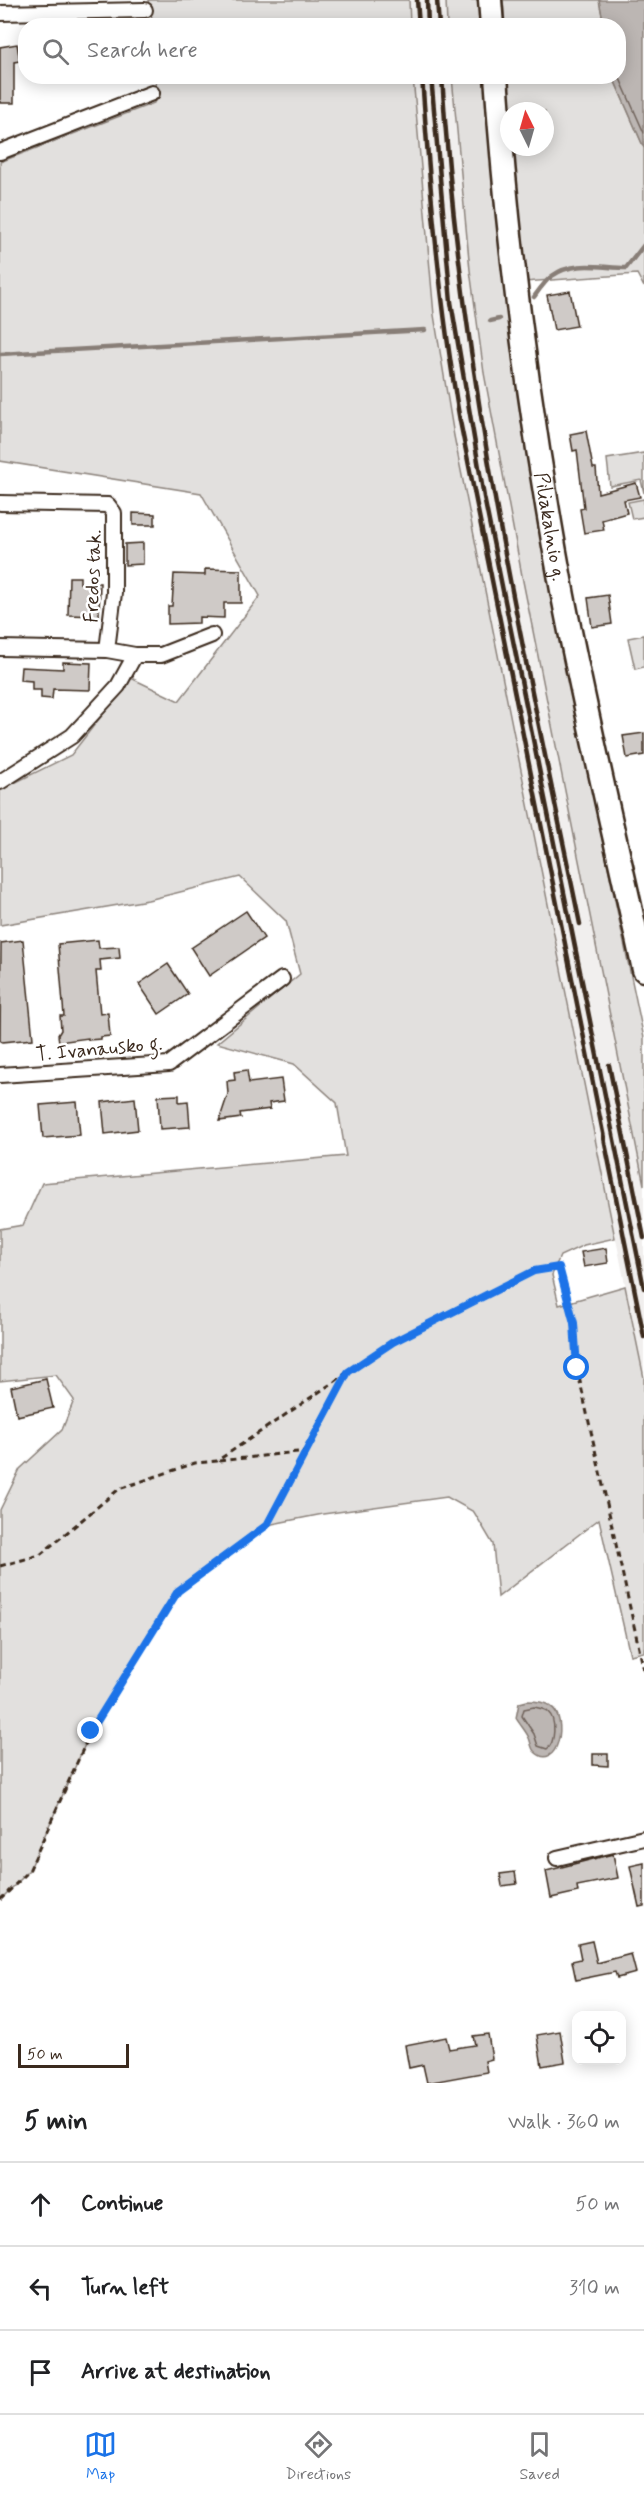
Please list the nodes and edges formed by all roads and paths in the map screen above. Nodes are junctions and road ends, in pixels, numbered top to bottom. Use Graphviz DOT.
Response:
graph roads {
  1 [pos="490,0"];
  2 [pos="145,10"];
  3 [pos="0,13"];
  4 [pos="491,18"];
  5 [pos="496,84"];
  6 [pos="152,93"];
  7 [pos="0,152"];
  8 [pos="0,503"];
  9 [pos="212,635"];
  10 [pos="0,648"];
  11 [pos="108,650"];
  12 [pos="135,655"];
  13 [pos="0,782"];
  14 [pos="644,970"];
  15 [pos="282,979"];
  16 [pos="0,1075"];
  17 [pos="348,1372"];
  18 [pos="306,1451"];
  19 [pos="217,1461"];
  20 [pos="0,1566"];
  21 [pos="644,1671"];
  22 [pos="644,1838"];
  23 [pos="557,1857"];
  24 [pos="0,1900"];
  1 -- 4 [label="main road"];
  2 -- 3 [label="street"];
  5 -- 14 [label="main road, Piliakalnio g."];
  6 -- 7 [label="street"];
  8 -- 11 [label="street, Fredos tak."];
  9 -- 12 [label="street"];
  10 -- 11 [label="street"];
  11 -- 12 [label="street"];
  12 -- 13 [label="street"];
  15 -- 16 [label="street, T. Ivanausko g."];
  17 -- 18 [label="path"];
  17 -- 19 [label="path"];
  17 -- 21 [label="path"];
  18 -- 19 [label="path"];
  18 -- 24 [label="path"];
  19 -- 20 [label="path"];
  22 -- 23 [label="street"];
}
